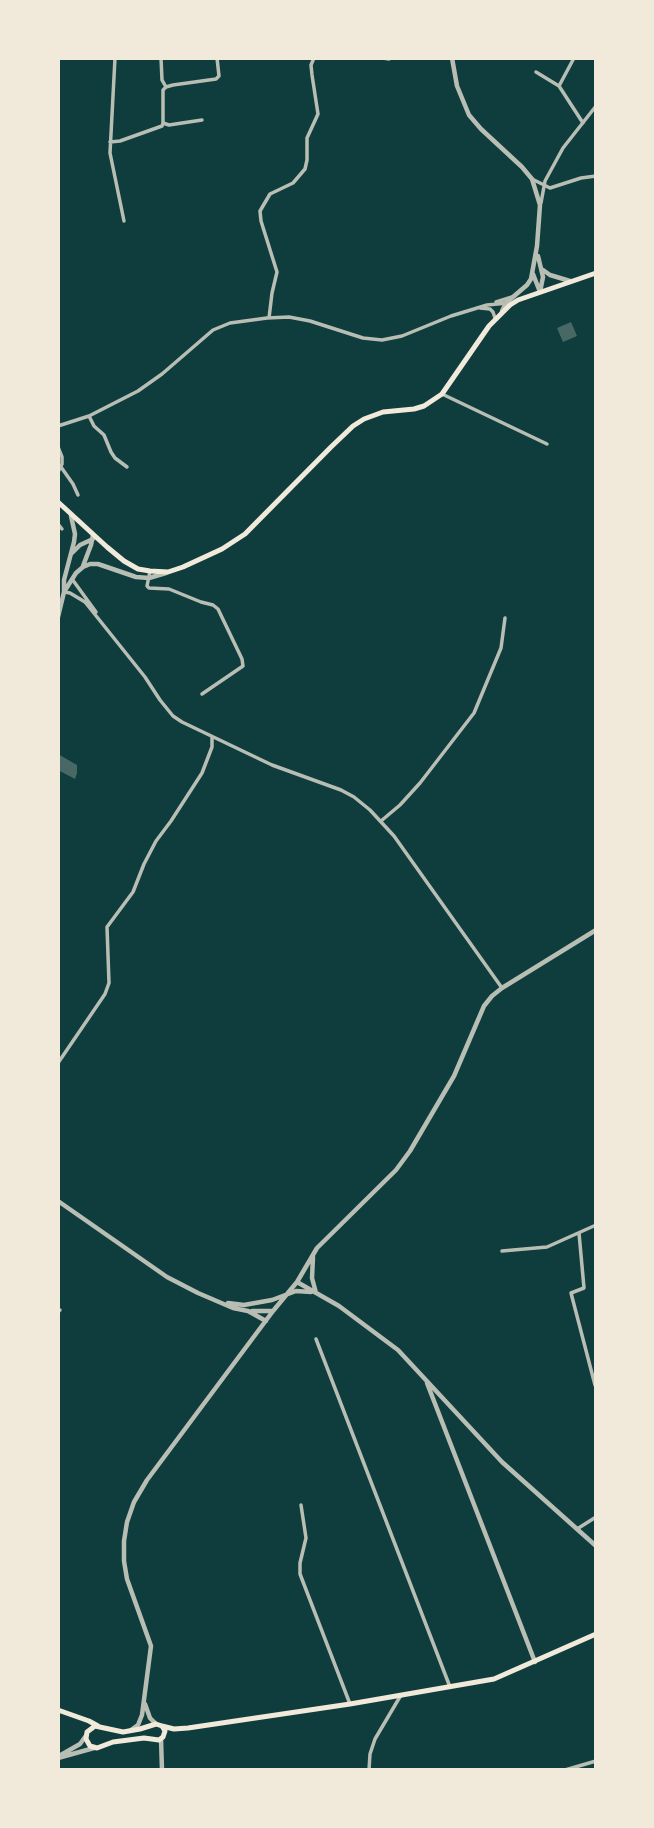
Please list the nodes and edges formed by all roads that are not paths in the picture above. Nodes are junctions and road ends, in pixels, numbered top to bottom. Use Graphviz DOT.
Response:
graph roads {
  1 [pos="115,58"];
  2 [pos="161,58"];
  3 [pos="217,58"];
  4 [pos="314,58"];
  5 [pos="383,58"];
  6 [pos="391,58"];
  7 [pos="452,58"];
  8 [pos="574,58"];
  9 [pos="536,72"];
  10 [pos="559,86"];
  11 [pos="166,87"];
  12 [pos="596,106"];
  13 [pos="592,113"];
  14 [pos="596,117"];
  15 [pos="202,120"];
  16 [pos="583,122"];
  17 [pos="163,123"];
  18 [pos="110,142"];
  19 [pos="596,176"];
  20 [pos="532,179"];
  21 [pos="543,186"];
  22 [pos="540,205"];
  23 [pos="124,221"];
  24 [pos="537,246"];
  25 [pos="540,268"];
  26 [pos="596,273"];
  27 [pos="533,274"];
  28 [pos="571,282"];
  29 [pos="540,292"];
  30 [pos="516,298"];
  31 [pos="506,303"];
  32 [pos="488,307"];
  33 [pos="502,311"];
  34 [pos="269,318"];
  35 [pos="495,320"];
  36 [pos="442,394"];
  37 [pos="89,416"];
  38 [pos="58,426"];
  39 [pos="547,444"];
  40 [pos="58,447"];
  41 [pos="127,467"];
  42 [pos="59,470"];
  43 [pos="78,495"];
  44 [pos="58,502"];
  45 [pos="71,516"];
  46 [pos="58,524"];
  47 [pos="62,529"];
  48 [pos="94,538"];
  49 [pos="72,553"];
  50 [pos="83,567"];
  51 [pos="150,575"];
  52 [pos="72,578"];
  53 [pos="64,592"];
  54 [pos="58,617"];
  55 [pos="505,618"];
  56 [pos="101,620"];
  57 [pos="202,694"];
  58 [pos="212,737"];
  59 [pos="381,821"];
  60 [pos="596,930"];
  61 [pos="502,988"];
  62 [pos="58,1063"];
  63 [pos="58,1201"];
  64 [pos="596,1225"];
  65 [pos="579,1233"];
  66 [pos="502,1251"];
  67 [pos="313,1254"];
  68 [pos="297,1282"];
  69 [pos="288,1293"];
  70 [pos="316,1294"];
  71 [pos="261,1302"];
  72 [pos="220,1303"];
  73 [pos="248,1311"];
  74 [pos="273,1311"];
  75 [pos="266,1321"];
  76 [pos="316,1339"];
  77 [pos="595,1385"];
  78 [pos="434,1393"];
  79 [pos="301,1505"];
  80 [pos="596,1517"];
  81 [pos="578,1530"];
  82 [pos="596,1546"];
  83 [pos="596,1634"];
  84 [pos="535,1662"];
  85 [pos="450,1687"];
  86 [pos="401,1695"];
  87 [pos="144,1699"];
  88 [pos="350,1704"];
  89 [pos="58,1710"];
  90 [pos="67,1714"];
  91 [pos="159,1725"];
  92 [pos="98,1726"];
  93 [pos="188,1728"];
  94 [pos="128,1731"];
  95 [pos="86,1735"];
  96 [pos="162,1738"];
  97 [pos="152,1740"];
  98 [pos="94,1748"];
  99 [pos="58,1757"];
  100 [pos="596,1761"];
  101 [pos="161,1763"];
  102 [pos="162,1770"];
  103 [pos="369,1770"];
  104 [pos="565,1770"];
  1 -- 18 [label="street"];
  2 -- 11 [label="street"];
  3 -- 11 [label="street"];
  4 -- 34 [label="street"];
  5 -- 6 [label="street"];
  7 -- 20 [label="street"];
  8 -- 10 [label="street"];
  9 -- 10 [label="street"];
  10 -- 16 [label="street"];
  11 -- 17 [label="street"];
  12 -- 13 [label="street"];
  13 -- 14 [label="street"];
  13 -- 16 [label="street"];
  15 -- 17 [label="street"];
  16 -- 21 [label="street"];
  17 -- 18 [label="street"];
  18 -- 23 [label="street"];
  19 -- 21 [label="street"];
  20 -- 21 [label="street"];
  20 -- 22 [label="street"];
  21 -- 22 [label="street"];
  22 -- 24 [label="street"];
  24 -- 25 [label="street"];
  24 -- 27 [label="street"];
  25 -- 28 [label="street"];
  25 -- 29 [label="street"];
  26 -- 28 [label="main road"];
  27 -- 29 [label="street"];
  27 -- 30 [label="street"];
  28 -- 29 [label="main road"];
  29 -- 30 [label="main road"];
  30 -- 31 [label="street"];
  30 -- 32 [label="street"];
  30 -- 33 [label="main road"];
  31 -- 32 [label="street"];
  31 -- 33 [label="street"];
  32 -- 33 [label="street"];
  32 -- 34 [label="street"];
  32 -- 35 [label="street"];
  33 -- 35 [label="main road"];
  34 -- 37 [label="street"];
  35 -- 36 [label="main road"];
  36 -- 39 [label="street"];
  36 -- 51 [label="main road"];
  37 -- 38 [label="street"];
  37 -- 41 [label="street"];
  40 -- 42 [label="street"];
  42 -- 43 [label="street"];
  44 -- 45 [label="main road"];
  45 -- 48 [label="main road"];
  45 -- 49 [label="street"];
  46 -- 47 [label="street"];
  48 -- 49 [label="street"];
  48 -- 50 [label="street"];
  48 -- 51 [label="main road"];
  49 -- 53 [label="street"];
  50 -- 51 [label="street"];
  50 -- 52 [label="street"];
  51 -- 57 [label="street"];
  52 -- 53 [label="street"];
  52 -- 56 [label="street"];
  53 -- 54 [label="street"];
  53 -- 56 [label="street"];
  55 -- 59 [label="street"];
  56 -- 58 [label="street"];
  58 -- 59 [label="street"];
  58 -- 62 [label="street"];
  59 -- 61 [label="street"];
  60 -- 61 [label="street"];
  61 -- 67 [label="street"];
  63 -- 72 [label="street"];
  64 -- 65 [label="street"];
  65 -- 66 [label="street"];
  65 -- 77 [label="street"];
  67 -- 68 [label="street"];
  67 -- 70 [label="street"];
  68 -- 69 [label="street"];
  68 -- 70 [label="street"];
  69 -- 70 [label="street"];
  69 -- 71 [label="street"];
  69 -- 74 [label="street"];
  70 -- 78 [label="street"];
  71 -- 72 [label="street"];
  71 -- 74 [label="street"];
  72 -- 73 [label="street"];
  73 -- 74 [label="street"];
  73 -- 75 [label="street"];
  74 -- 75 [label="street"];
  75 -- 87 [label="street"];
  76 -- 85 [label="street"];
  78 -- 81 [label="street"];
  78 -- 84 [label="street"];
  79 -- 88 [label="street"];
  80 -- 81 [label="street"];
  81 -- 82 [label="street"];
  83 -- 84 [label="main road"];
  84 -- 85 [label="main road"];
  85 -- 86 [label="main road"];
  86 -- 88 [label="main road"];
  86 -- 103 [label="street"];
  87 -- 91 [label="street"];
  87 -- 94 [label="street"];
  88 -- 93 [label="main road"];
  89 -- 90 [label="main road"];
  90 -- 92 [label="main road"];
  90 -- 95 [label="main road"];
  91 -- 93 [label="main road"];
  91 -- 94 [label="main road"];
  91 -- 96 [label="main road"];
  92 -- 94 [label="main road"];
  92 -- 95 [label="main road"];
  93 -- 96 [label="main road"];
  95 -- 98 [label="main road"];
  95 -- 99 [label="street"];
  96 -- 97 [label="main road"];
  96 -- 101 [label="street"];
  97 -- 98 [label="main road"];
  97 -- 101 [label="street"];
  98 -- 99 [label="street"];
  100 -- 104 [label="street"];
  101 -- 102 [label="street"];
}
